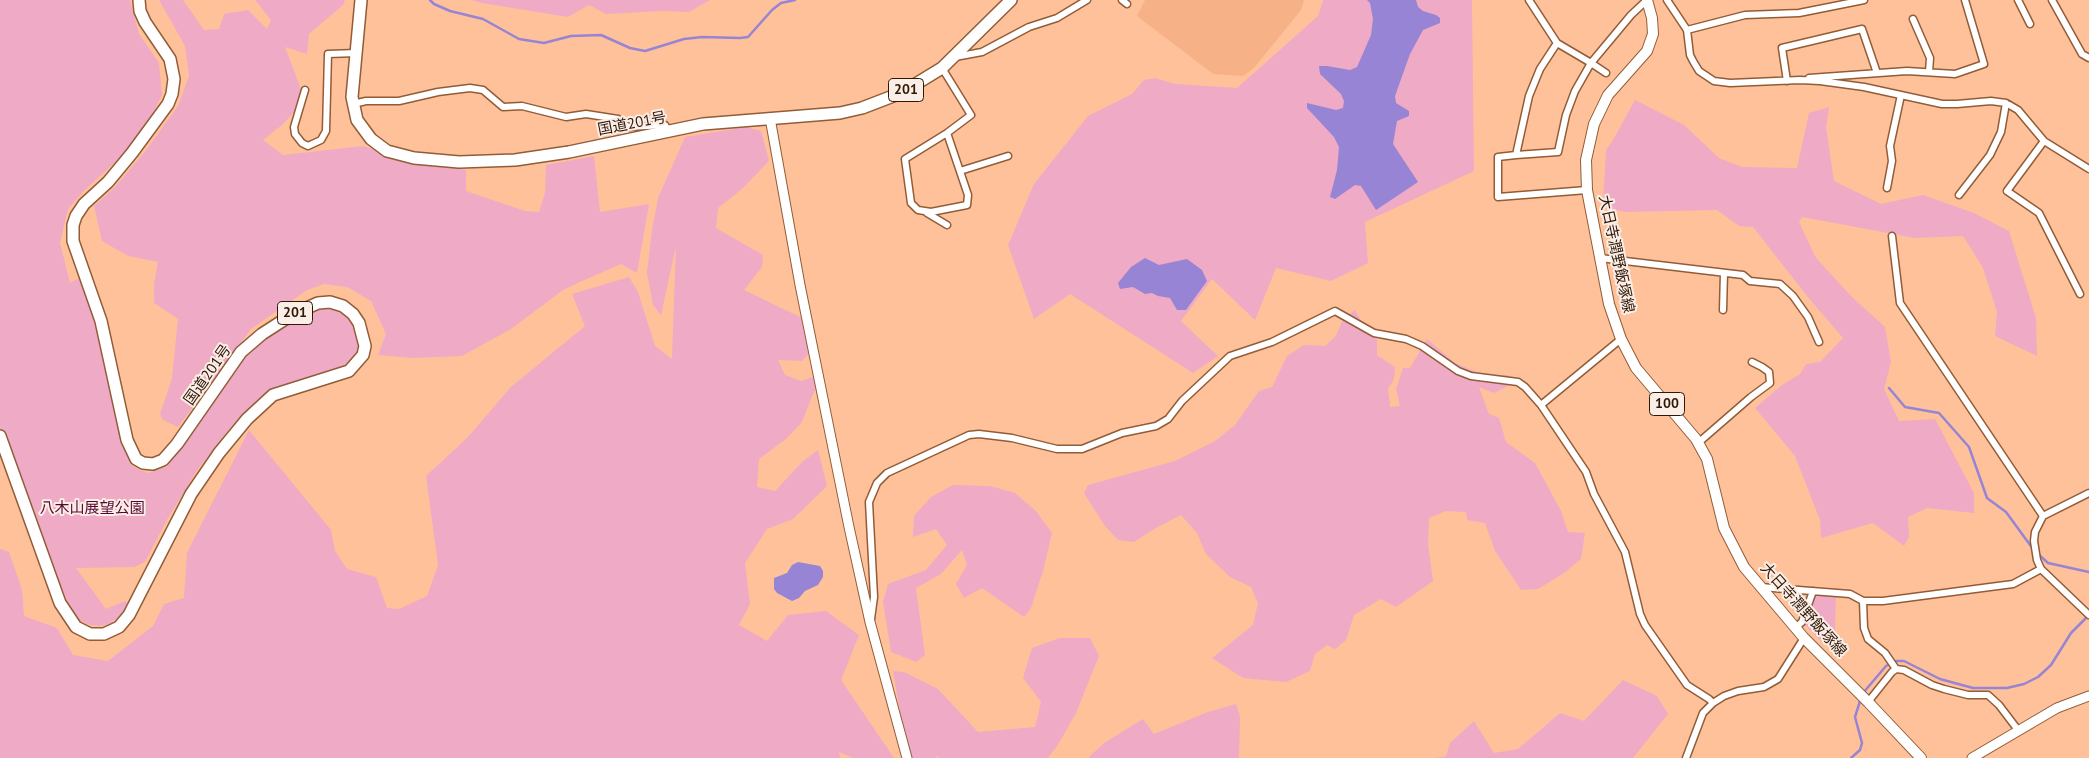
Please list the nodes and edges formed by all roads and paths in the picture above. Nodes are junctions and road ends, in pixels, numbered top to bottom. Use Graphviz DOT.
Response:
graph roads {
  1 [pos="139,0"];
  2 [pos="362,0"];
  3 [pos="1011,0"];
  4 [pos="1087,0"];
  5 [pos="1529,0"];
  6 [pos="1647,0"];
  7 [pos="1667,0"];
  8 [pos="1864,0"];
  9 [pos="1965,0"];
  10 [pos="2018,0"];
  11 [pos="2052,0"];
  12 [pos="1912,19"];
  13 [pos="2030,24"];
  14 [pos="1687,30"];
  15 [pos="1557,43"];
  16 [pos="357,53"];
  17 [pos="954,57"];
  18 [pos="2089,58"];
  19 [pos="1591,64"];
  20 [pos="942,68"];
  21 [pos="1929,72"];
  22 [pos="1606,73"];
  23 [pos="1877,73"];
  24 [pos="1787,80"];
  25 [pos="1800,80"];
  26 [pos="305,90"];
  27 [pos="1901,95"];
  28 [pos="2006,103"];
  29 [pos="353,104"];
  30 [pos="770,118"];
  31 [pos="669,132"];
  32 [pos="947,133"];
  33 [pos="2044,141"];
  34 [pos="1516,155"];
  35 [pos="1008,156"];
  36 [pos="2089,169"];
  37 [pos="960,171"];
  38 [pos="1887,188"];
  39 [pos="1587,190"];
  40 [pos="1960,195"];
  41 [pos="924,211"];
  42 [pos="947,225"];
  43 [pos="1892,236"];
  44 [pos="1600,258"];
  45 [pos="1724,273"];
  46 [pos="2080,294"];
  47 [pos="1723,310"];
  48 [pos="1621,339"];
  49 [pos="1819,342"];
  50 [pos="1752,362"];
  51 [pos="1541,405"];
  52 [pos="0,436"];
  53 [pos="1698,443"];
  54 [pos="2089,493"];
  55 [pos="2043,516"];
  56 [pos="2040,569"];
  57 [pos="1759,587"];
  58 [pos="1813,591"];
  59 [pos="1863,601"];
  60 [pos="2089,615"];
  61 [pos="870,622"];
  62 [pos="1795,628"];
  63 [pos="1804,638"];
  64 [pos="1896,669"];
  65 [pos="2089,696"];
  66 [pos="1868,702"];
  67 [pos="1713,703"];
  68 [pos="2018,730"];
  69 [pos="907,758"];
  70 [pos="1686,758"];
  71 [pos="1921,758"];
  72 [pos="1972,758"];
  1 -- 52 [label="highway, 国道201号 / 201"];
  2 -- 16 [label="highway, 国道201号 / 201"];
  3 -- 17 [label="highway, 国道201号 / 201"];
  4 -- 17 [label="street"];
  5 -- 15 [label="street"];
  6 -- 19 [label="street"];
  6 -- 39 [label="main road, 大日寺潤野飯塚線 / 100"];
  7 -- 14 [label="street"];
  8 -- 14 [label="street"];
  9 -- 21 [label="street"];
  10 -- 13 [label="street"];
  11 -- 18 [label="street"];
  12 -- 21 [label="street"];
  14 -- 24 [label="street"];
  15 -- 19 [label="street"];
  15 -- 34 [label="street"];
  16 -- 26 [label="street"];
  16 -- 29 [label="highway, 国道201号 / 201"];
  17 -- 20 [label="highway, 国道201号 / 201"];
  19 -- 22 [label="street"];
  19 -- 34 [label="street"];
  20 -- 30 [label="highway, 国道201号 / 201"];
  20 -- 32 [label="street"];
  21 -- 23 [label="street"];
  23 -- 24 [label="street"];
  23 -- 25 [label="street"];
  24 -- 25 [label="street"];
  25 -- 27 [label="street"];
  27 -- 28 [label="street"];
  27 -- 38 [label="street"];
  28 -- 33 [label="street"];
  28 -- 40 [label="street"];
  29 -- 31 [label="street"];
  29 -- 31 [label="highway, 国道201号 / 201"];
  30 -- 31 [label="highway, 国道201号 / 201"];
  30 -- 61 [label="street"];
  32 -- 37 [label="street"];
  32 -- 41 [label="street"];
  33 -- 36 [label="street"];
  33 -- 46 [label="street"];
  34 -- 39 [label="street"];
  35 -- 37 [label="street"];
  37 -- 41 [label="street"];
  39 -- 44 [label="main road, 大日寺潤野飯塚線 / 100"];
  41 -- 42 [label="street"];
  43 -- 55 [label="street"];
  44 -- 45 [label="street"];
  44 -- 48 [label="main road, 大日寺潤野飯塚線 / 100"];
  45 -- 47 [label="street"];
  45 -- 49 [label="street"];
  48 -- 51 [label="street"];
  48 -- 53 [label="main road, 大日寺潤野飯塚線 / 100"];
  50 -- 53 [label="street"];
  51 -- 61 [label="street"];
  51 -- 67 [label="street"];
  53 -- 57 [label="main road, 大日寺潤野飯塚線 / 100"];
  54 -- 55 [label="street"];
  55 -- 56 [label="street"];
  56 -- 59 [label="street"];
  56 -- 60 [label="street"];
  57 -- 58 [label="street"];
  57 -- 62 [label="main road, 大日寺潤野飯塚線 / 100"];
  58 -- 59 [label="street"];
  58 -- 62 [label="street"];
  59 -- 64 [label="street"];
  61 -- 69 [label="street"];
  62 -- 63 [label="main road, 大日寺潤野飯塚線 / 100"];
  63 -- 66 [label="main road, 大日寺潤野飯塚線 / 100"];
  63 -- 67 [label="street"];
  64 -- 66 [label="street"];
  64 -- 68 [label="street"];
  65 -- 68 [label="street"];
  66 -- 71 [label="main road, 大日寺潤野飯塚線 / 100"];
  67 -- 70 [label="street"];
  68 -- 72 [label="street"];
}
